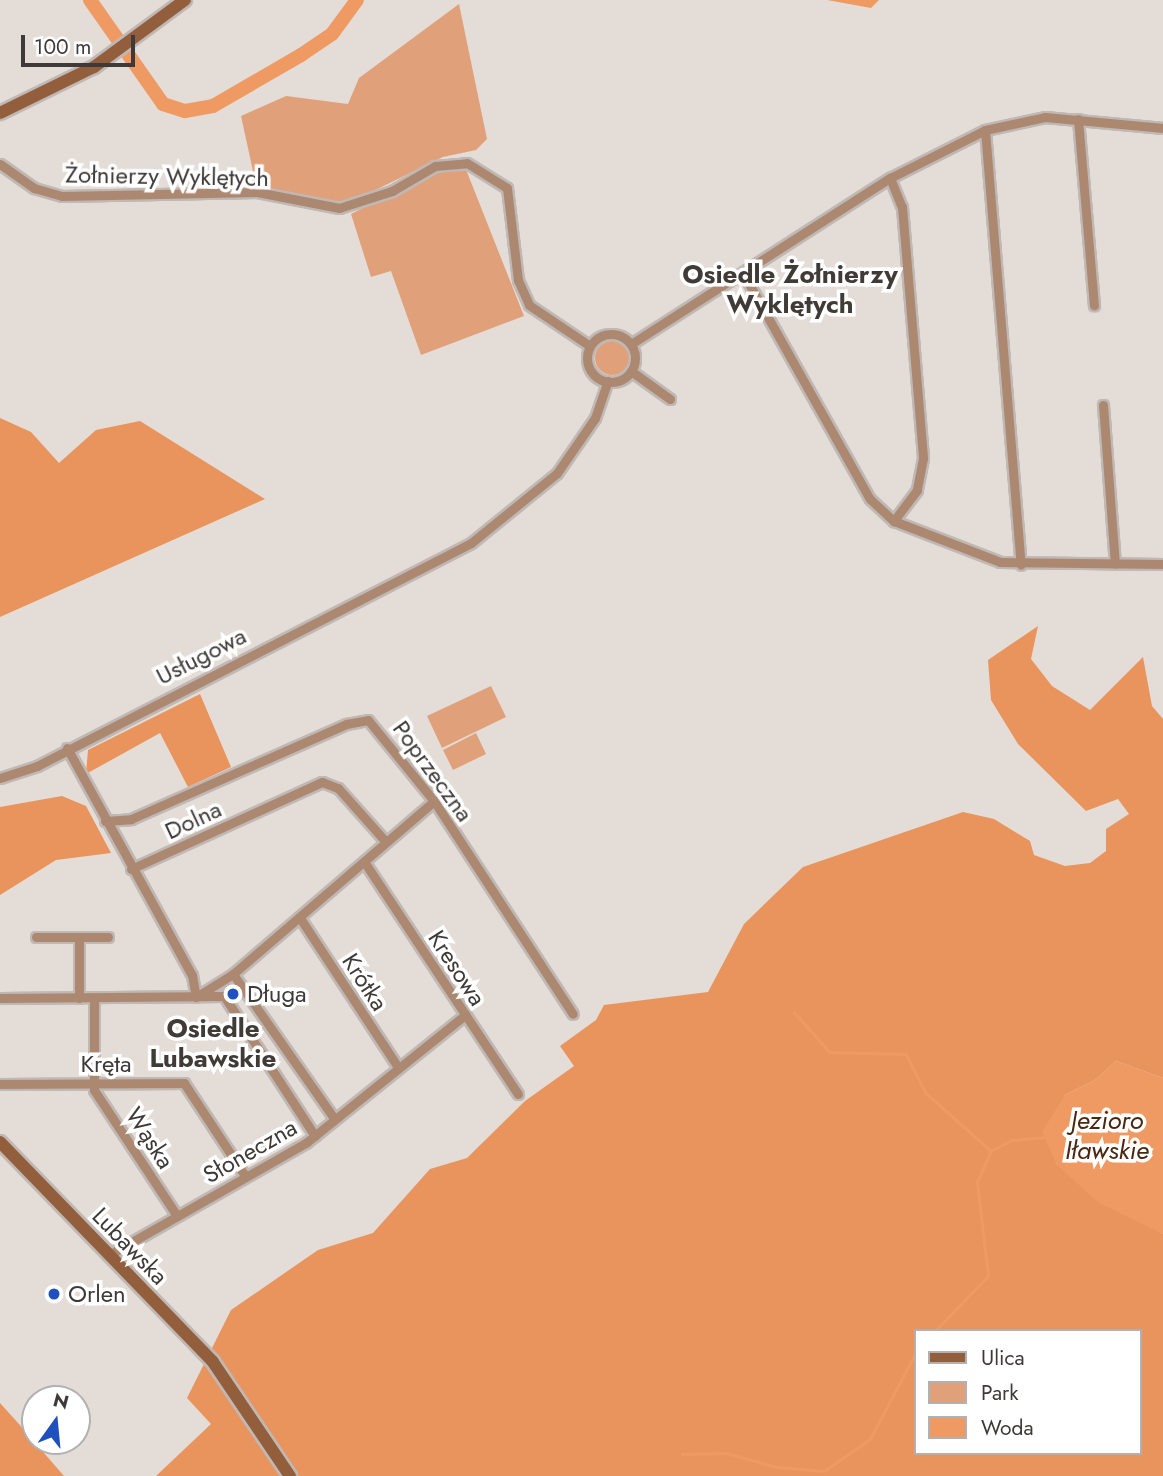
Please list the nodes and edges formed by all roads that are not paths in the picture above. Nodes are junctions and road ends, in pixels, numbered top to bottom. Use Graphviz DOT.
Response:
graph roads {
  1 [pos="185,0"];
  2 [pos="0,113"];
  3 [pos="1078,119"];
  4 [pos="1163,128"];
  5 [pos="985,130"];
  6 [pos="0,164"];
  7 [pos="890,178"];
  8 [pos="743,273"];
  9 [pos="1094,305"];
  10 [pos="631,344"];
  11 [pos="590,346"];
  12 [pos="631,371"];
  13 [pos="608,381"];
  14 [pos="670,399"];
  15 [pos="1103,405"];
  16 [pos="894,521"];
  17 [pos="1115,564"];
  18 [pos="1163,564"];
  19 [pos="1021,565"];
  20 [pos="67,748"];
  21 [pos="0,778"];
  22 [pos="434,801"];
  23 [pos="105,821"];
  24 [pos="385,841"];
  25 [pos="365,863"];
  26 [pos="131,869"];
  27 [pos="300,918"];
  28 [pos="36,937"];
  29 [pos="79,937"];
  30 [pos="108,937"];
  31 [pos="233,974"];
  32 [pos="243,987"];
  33 [pos="224,996"];
  34 [pos="196,997"];
  35 [pos="0,998"];
  36 [pos="79,998"];
  37 [pos="94,998"];
  38 [pos="573,1014"];
  39 [pos="465,1015"];
  40 [pos="398,1067"];
  41 [pos="93,1083"];
  42 [pos="0,1084"];
  43 [pos="518,1094"];
  44 [pos="332,1117"];
  45 [pos="315,1136"];
  46 [pos="0,1142"];
  47 [pos="0,1152"];
  48 [pos="245,1176"];
  49 [pos="177,1216"];
  50 [pos="103,1254"];
  51 [pos="290,1476"];
  1 -- 2 [label="main road"];
  3 -- 4 [label="street"];
  3 -- 5 [label="street"];
  3 -- 9 [label="street"];
  5 -- 7 [label="street"];
  5 -- 19 [label="street"];
  6 -- 11 [label="street, Żołnierzy Wyklętych"];
  7 -- 8 [label="street"];
  7 -- 16 [label="street"];
  8 -- 10 [label="street"];
  8 -- 16 [label="street"];
  10 -- 11 [label="street"];
  10 -- 12 [label="street"];
  11 -- 13 [label="street"];
  12 -- 13 [label="street"];
  12 -- 14 [label="street"];
  13 -- 20 [label="street, Usługowa"];
  15 -- 17 [label="street"];
  16 -- 19 [label="street"];
  17 -- 18 [label="street"];
  17 -- 19 [label="street"];
  20 -- 21 [label="street, Usługowa"];
  20 -- 23 [label="street"];
  22 -- 23 [label="street, Poprzeczna"];
  22 -- 24 [label="street"];
  22 -- 38 [label="street, Poprzeczna"];
  23 -- 26 [label="street"];
  24 -- 25 [label="street"];
  24 -- 26 [label="street, Dolna"];
  25 -- 27 [label="street"];
  25 -- 39 [label="street, Kresowa"];
  26 -- 34 [label="street"];
  27 -- 31 [label="street"];
  27 -- 40 [label="street, Krótka"];
  28 -- 29 [label="street"];
  29 -- 30 [label="street"];
  29 -- 36 [label="street"];
  31 -- 32 [label="street"];
  31 -- 34 [label="street"];
  32 -- 33 [label="street"];
  32 -- 44 [label="street"];
  33 -- 34 [label="street"];
  33 -- 45 [label="street"];
  34 -- 37 [label="street"];
  35 -- 36 [label="street"];
  36 -- 37 [label="street"];
  37 -- 41 [label="street"];
  39 -- 40 [label="street, Słoneczna"];
  39 -- 43 [label="street, Kresowa"];
  40 -- 44 [label="street, Słoneczna"];
  41 -- 42 [label="street, Kręta"];
  41 -- 48 [label="street, Kręta"];
  41 -- 49 [label="street, Wąska"];
  44 -- 45 [label="street, Słoneczna"];
  45 -- 48 [label="street, Słoneczna"];
  46 -- 50 [label="main road, Lubawska"];
  47 -- 50 [label="main road, Lubawska"];
  48 -- 49 [label="street, Słoneczna"];
  49 -- 50 [label="street, Słoneczna"];
  50 -- 51 [label="main road, Lubawska"];
}
